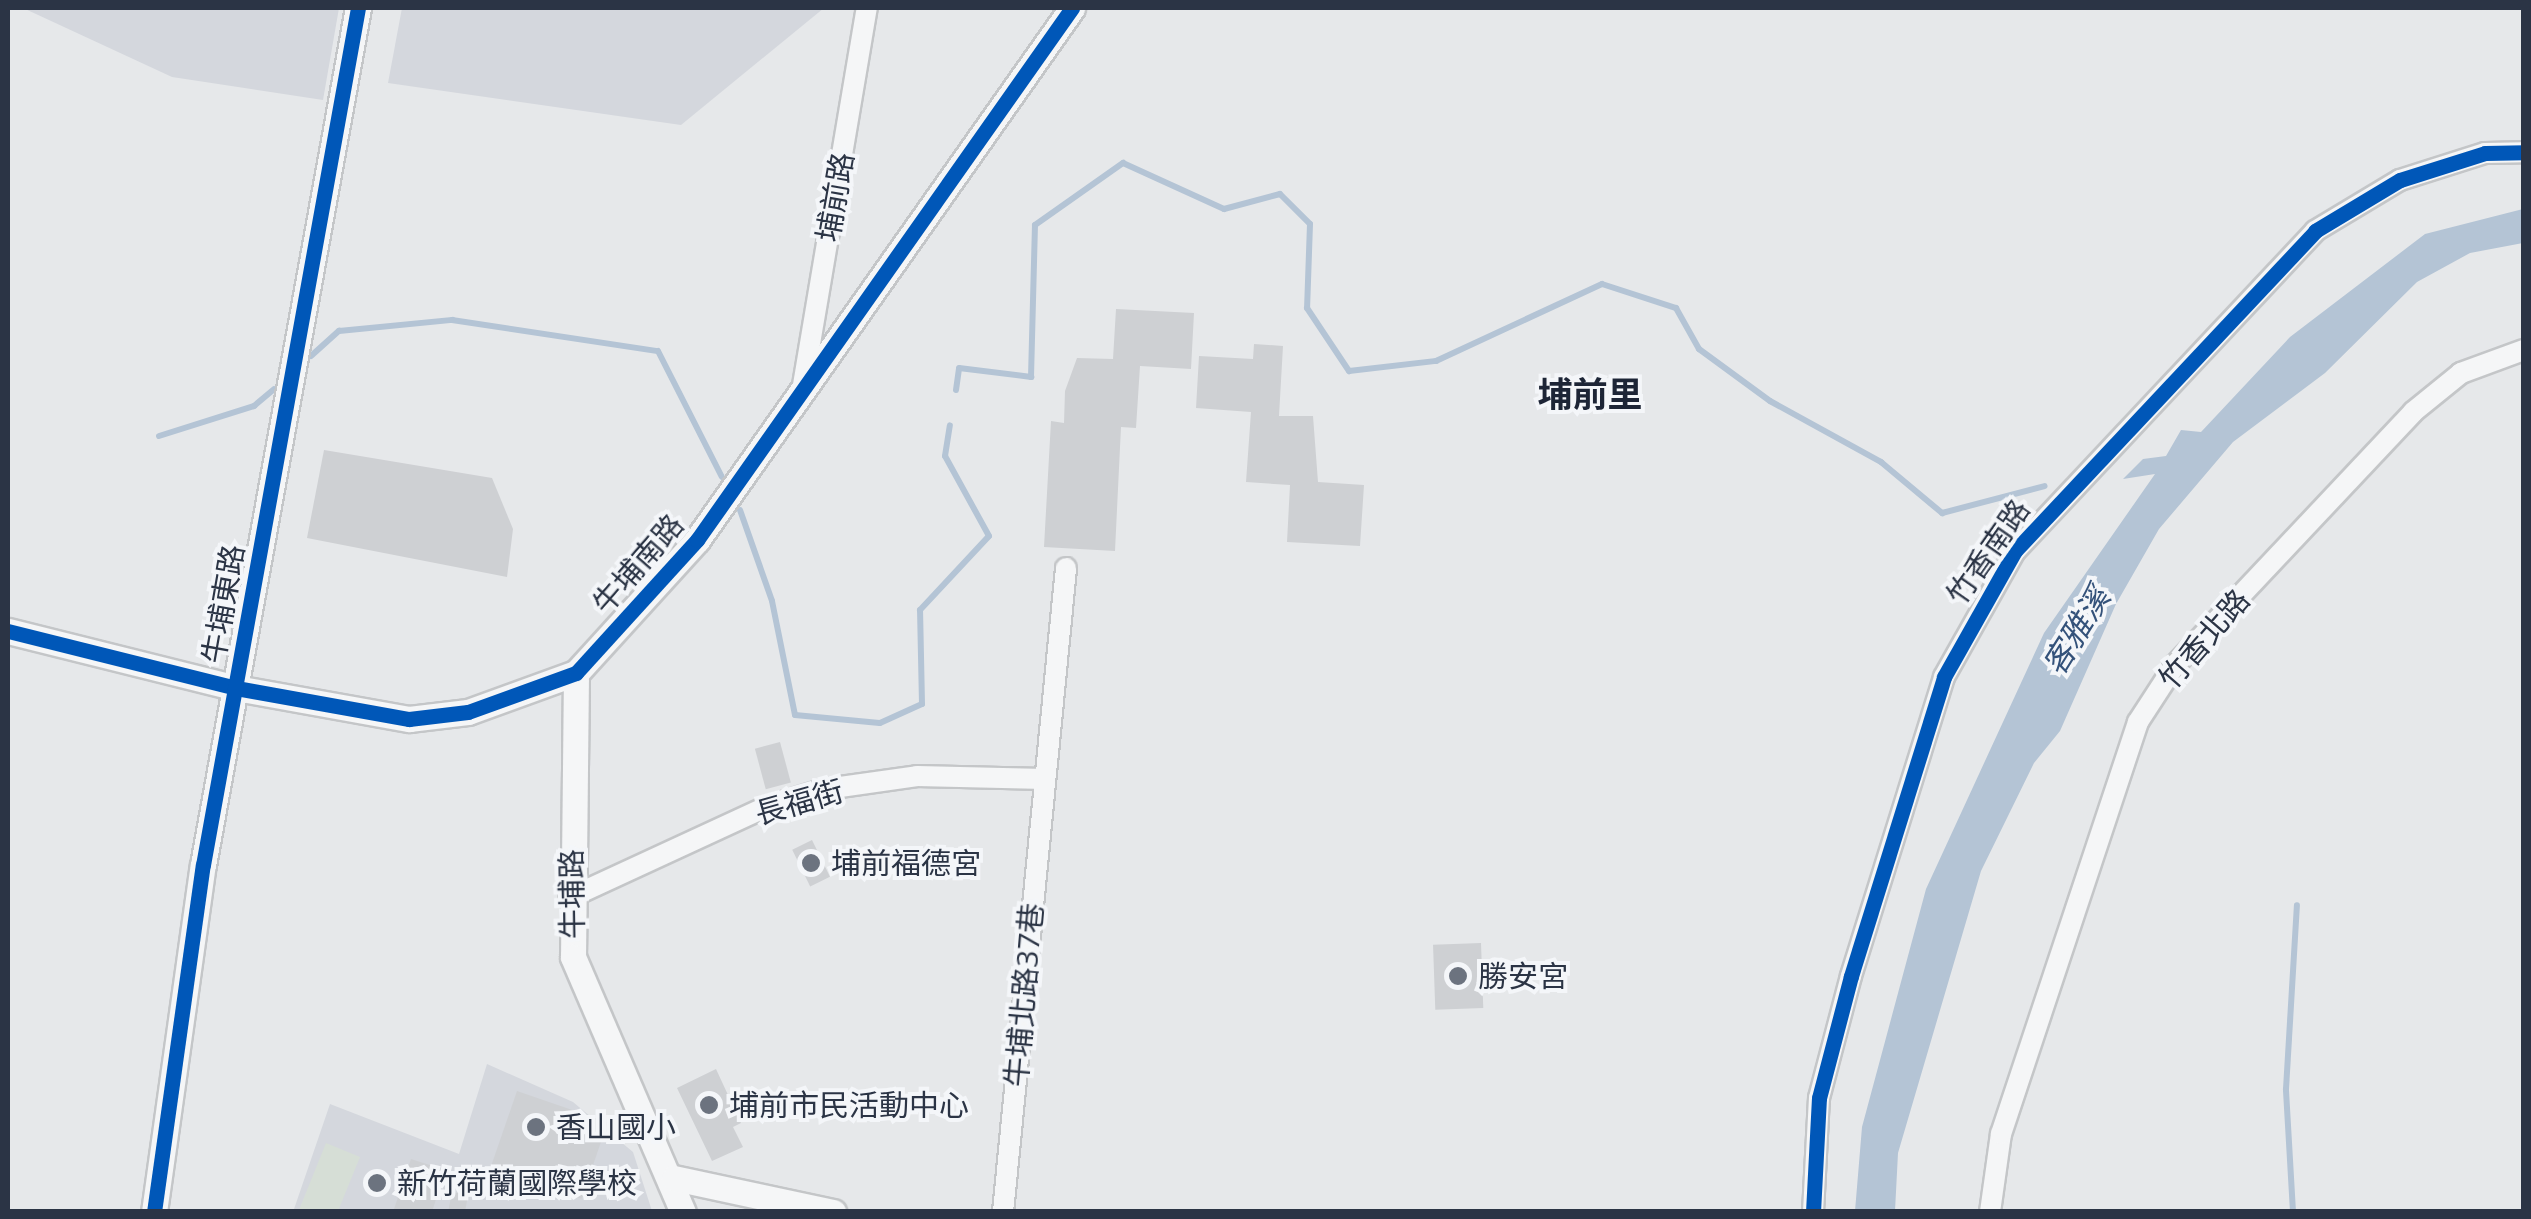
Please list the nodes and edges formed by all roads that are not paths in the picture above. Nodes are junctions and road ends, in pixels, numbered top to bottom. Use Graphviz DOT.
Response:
graph roads {
  1 [pos="358,8"];
  2 [pos="867,8"];
  3 [pos="1072,8"];
  4 [pos="2524,152"];
  5 [pos="2524,350"];
  6 [pos="803,387"];
  7 [pos="1066,568"];
  8 [pos="8,631"];
  9 [pos="576,673"];
  10 [pos="236,688"];
  11 [pos="1045,779"];
  12 [pos="569,898"];
  13 [pos="674,1178"];
  14 [pos="154,1212"];
  15 [pos="684,1212"];
  16 [pos="833,1212"];
  17 [pos="1004,1212"];
  18 [pos="1813,1212"];
  19 [pos="1990,1212"];
  1 -- 10 [label="street, 牛埔東路"];
  2 -- 6 [label="street, 埔前路"];
  3 -- 6 [label="street, 牛埔南路"];
  4 -- 18 [label="street, 竹香南路"];
  5 -- 19 [label="street, 竹香北路"];
  6 -- 9 [label="street, 牛埔南路"];
  7 -- 11 [label="street, 牛埔北路37巷"];
  8 -- 10 [label="street, 牛埔南路"];
  9 -- 10 [label="street, 牛埔南路"];
  9 -- 12 [label="street, 牛埔路"];
  10 -- 14 [label="street, 牛埔東路"];
  11 -- 12 [label="street, 長福街"];
  11 -- 17 [label="street, 牛埔北路37巷"];
  12 -- 13 [label="street, 牛埔路"];
  13 -- 15 [label="street, 牛埔路"];
  13 -- 16 [label="street"];
}
